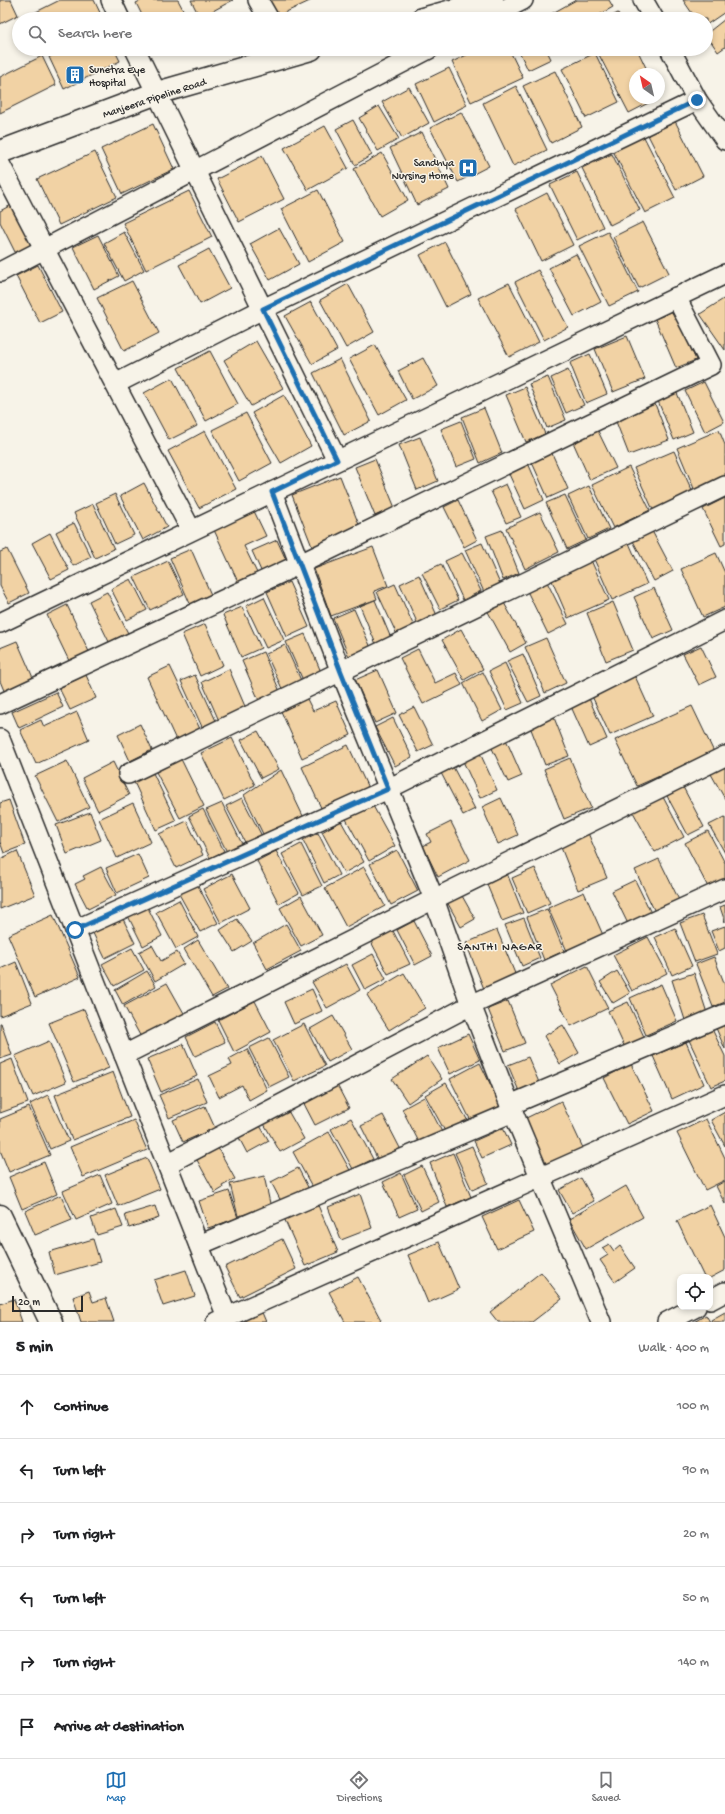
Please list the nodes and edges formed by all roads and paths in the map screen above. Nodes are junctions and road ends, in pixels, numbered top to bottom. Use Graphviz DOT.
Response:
graph roads {
  1 [pos="111,0"];
  2 [pos="258,0"];
  3 [pos="492,0"];
  4 [pos="523,0"];
  5 [pos="643,0"];
  6 [pos="117,12"];
  7 [pos="265,12"];
  8 [pos="448,12"];
  9 [pos="500,12"];
  10 [pos="650,12"];
  11 [pos="138,56"];
  12 [pos="274,56"];
  13 [pos="416,56"];
  14 [pos="674,56"];
  15 [pos="157,93"];
  16 [pos="697,100"];
  17 [pos="725,140"];
  18 [pos="0,152"];
  19 [pos="0,164"];
  20 [pos="195,171"];
  21 [pos="45,250"];
  22 [pos="0,272"];
  23 [pos="725,274"];
  24 [pos="676,297"];
  25 [pos="263,309"];
  26 [pos="115,384"];
  27 [pos="337,460"];
  28 [pos="725,486"];
  29 [pos="272,492"];
  30 [pos="191,530"];
  31 [pos="300,564"];
  32 [pos="725,620"];
  33 [pos="0,623"];
  34 [pos="341,672"];
  35 [pos="0,704"];
  36 [pos="0,739"];
  37 [pos="725,756"];
  38 [pos="128,774"];
  39 [pos="388,789"];
  40 [pos="725,889"];
  41 [pos="434,899"];
  42 [pos="75,930"];
  43 [pos="471,1005"];
  44 [pos="725,1014"];
  45 [pos="124,1055"];
  46 [pos="725,1095"];
  47 [pos="511,1108"];
  48 [pos="167,1164"];
  49 [pos="540,1177"];
  50 [pos="0,1216"];
  51 [pos="199,1245"];
  52 [pos="725,1292"];
  53 [pos="713,1298"];
  54 [pos="690,1310"];
  55 [pos="222,1320"];
  56 [pos="50,1322"];
  57 [pos="601,1322"];
  58 [pos="666,1322"];
  1 -- 6 [label="street"];
  2 -- 7 [label="street"];
  3 -- 8 [label="street"];
  4 -- 9 [label="street"];
  5 -- 10 [label="street"];
  11 -- 15 [label="street"];
  12 -- 15 [label="street, Manjeera Pipeline Road"];
  13 -- 20 [label="street"];
  14 -- 16 [label="street"];
  15 -- 18 [label="street, Manjeera Pipeline Road"];
  15 -- 20 [label="street"];
  16 -- 17 [label="street"];
  16 -- 25 [label="street"];
  19 -- 21 [label="street"];
  20 -- 21 [label="street"];
  20 -- 25 [label="street"];
  21 -- 22 [label="street"];
  21 -- 26 [label="street"];
  23 -- 24 [label="street"];
  24 -- 27 [label="street"];
  24 -- 31 [label="street"];
  25 -- 26 [label="street"];
  25 -- 27 [label="street"];
  26 -- 30 [label="street"];
  27 -- 29 [label="street"];
  28 -- 34 [label="street"];
  29 -- 30 [label="street"];
  29 -- 31 [label="street"];
  30 -- 33 [label="street"];
  31 -- 34 [label="street"];
  31 -- 35 [label="street"];
  32 -- 39 [label="street"];
  34 -- 38 [label="street"];
  34 -- 39 [label="street"];
  36 -- 42 [label="street"];
  37 -- 41 [label="street"];
  39 -- 41 [label="street"];
  39 -- 42 [label="street"];
  40 -- 43 [label="street"];
  41 -- 43 [label="street"];
  41 -- 45 [label="street"];
  42 -- 45 [label="street"];
  43 -- 47 [label="street"];
  43 -- 48 [label="street"];
  44 -- 47 [label="street"];
  45 -- 48 [label="street"];
  46 -- 49 [label="street"];
  47 -- 49 [label="street"];
  47 -- 51 [label="street"];
  48 -- 51 [label="street"];
  49 -- 55 [label="street"];
  49 -- 57 [label="street"];
  50 -- 56 [label="street"];
  51 -- 55 [label="street"];
  52 -- 53 [label="street"];
  54 -- 58 [label="street"];
}
